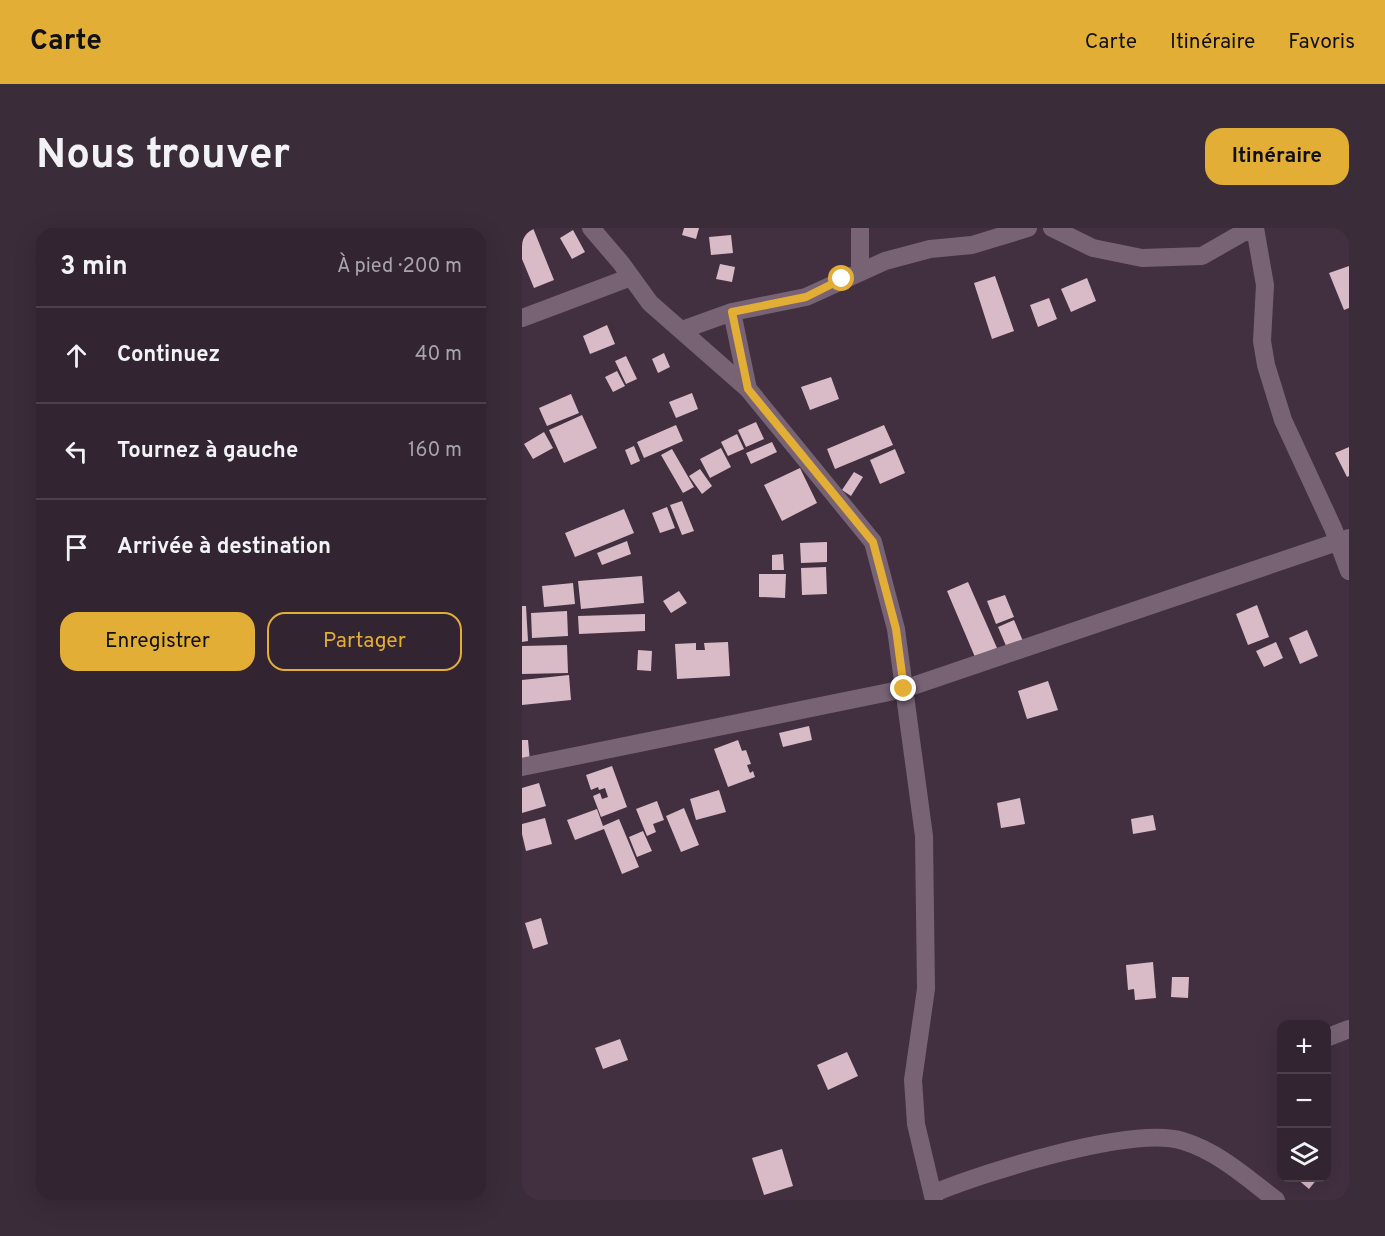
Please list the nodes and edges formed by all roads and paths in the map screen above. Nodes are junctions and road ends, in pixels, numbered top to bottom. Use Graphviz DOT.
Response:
graph roads {
  1 [pos="591,228"];
  2 [pos="860,228"];
  3 [pos="1028,228"];
  4 [pos="1052,228"];
  5 [pos="1253,228"];
  6 [pos="860,271"];
  7 [pos="631,277"];
  8 [pos="732,312"];
  9 [pos="522,318"];
  10 [pos="682,330"];
  11 [pos="748,389"];
  12 [pos="1344,541"];
  13 [pos="1349,571"];
  14 [pos="904,689"];
  15 [pos="522,767"];
  16 [pos="1349,1029"];
  17 [pos="1331,1036"];
  18 [pos="934,1197"];
  19 [pos="1276,1200"];
  1 -- 7 [label="street"];
  2 -- 6 [label="street"];
  3 -- 6 [label="street"];
  4 -- 5 [label="street"];
  5 -- 12 [label="street"];
  6 -- 8 [label="street"];
  7 -- 9 [label="street"];
  7 -- 10 [label="street"];
  8 -- 10 [label="street"];
  8 -- 11 [label="street"];
  10 -- 11 [label="street"];
  11 -- 14 [label="street"];
  12 -- 13 [label="street"];
  12 -- 14 [label="street"];
  14 -- 15 [label="street"];
  14 -- 18 [label="street"];
  16 -- 17 [label="street"];
  18 -- 19 [label="street"];
}
